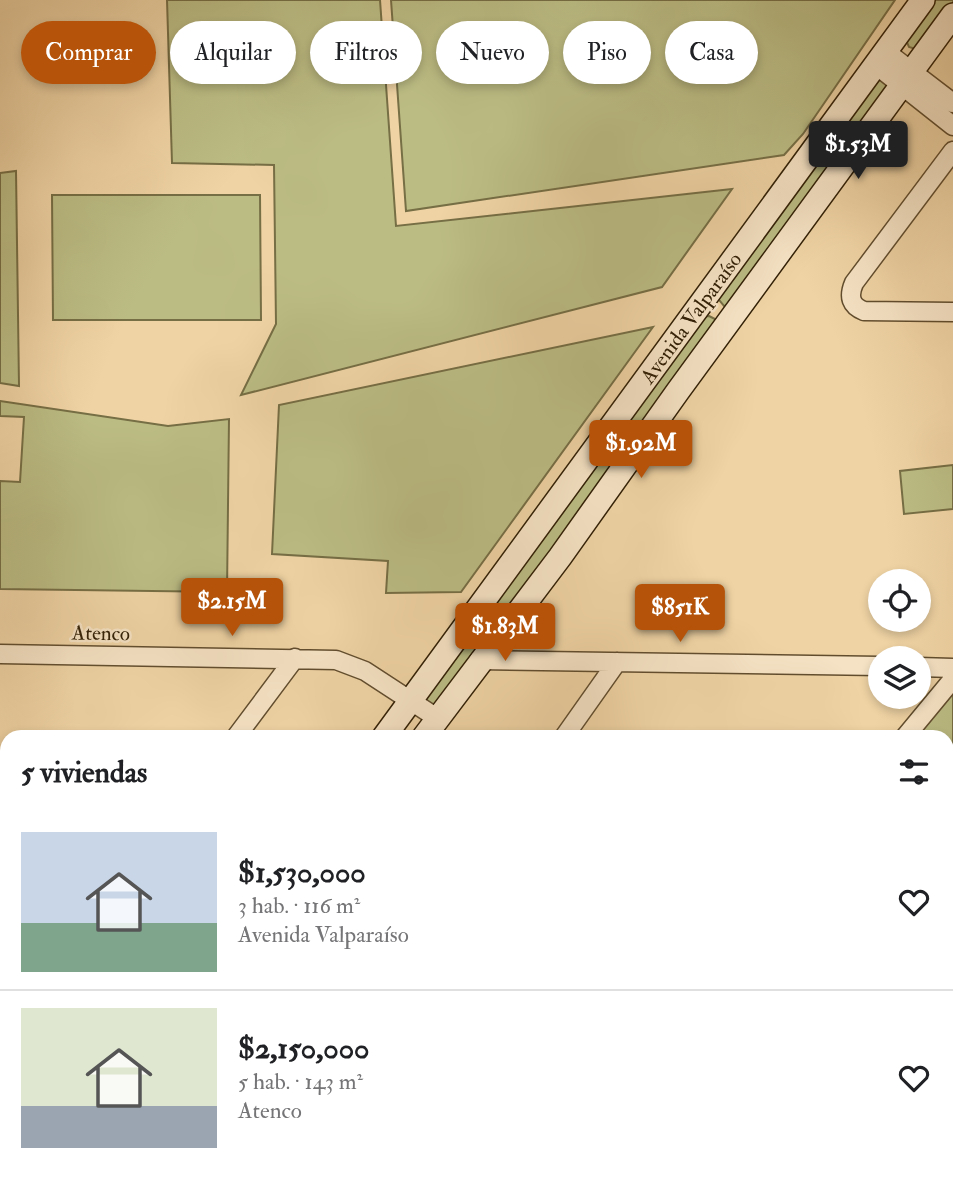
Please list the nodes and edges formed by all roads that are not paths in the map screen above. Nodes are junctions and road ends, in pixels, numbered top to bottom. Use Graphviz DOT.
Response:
graph roads {
  1 [pos="923,0"];
  2 [pos="953,15"];
  3 [pos="881,58"];
  4 [pos="907,77"];
  5 [pos="953,103"];
  6 [pos="953,126"];
  7 [pos="953,151"];
  8 [pos="953,312"];
  9 [pos="0,654"];
  10 [pos="295,658"];
  11 [pos="479,660"];
  12 [pos="617,662"];
  13 [pos="868,666"];
  14 [pos="931,667"];
  15 [pos="953,668"];
  16 [pos="953,679"];
  17 [pos="410,701"];
  18 [pos="437,718"];
  19 [pos="241,730"];
  20 [pos="389,730"];
  21 [pos="429,730"];
  22 [pos="569,730"];
  23 [pos="911,730"];
  1 -- 3 [label="main road, Avenida Valparaíso"];
  2 -- 4 [label="main road, Avenida Valparaíso"];
  3 -- 4 [label="street"];
  3 -- 17 [label="main road, Avenida Valparaíso"];
  4 -- 5 [label="street"];
  4 -- 6 [label="street"];
  4 -- 11 [label="main road, Avenida Valparaíso"];
  7 -- 8 [label="street"];
  9 -- 10 [label="street, Atenco"];
  10 -- 17 [label="street, Atenco"];
  10 -- 19 [label="street"];
  11 -- 12 [label="street"];
  11 -- 18 [label="main road, Avenida Valparaíso"];
  12 -- 13 [label="street"];
  12 -- 22 [label="street"];
  14 -- 15 [label="street"];
  16 -- 23 [label="street"];
  17 -- 18 [label="street, Atenco"];
  17 -- 20 [label="main road, Avenida Valparaíso"];
  18 -- 21 [label="main road, Avenida Valparaíso"];
}
